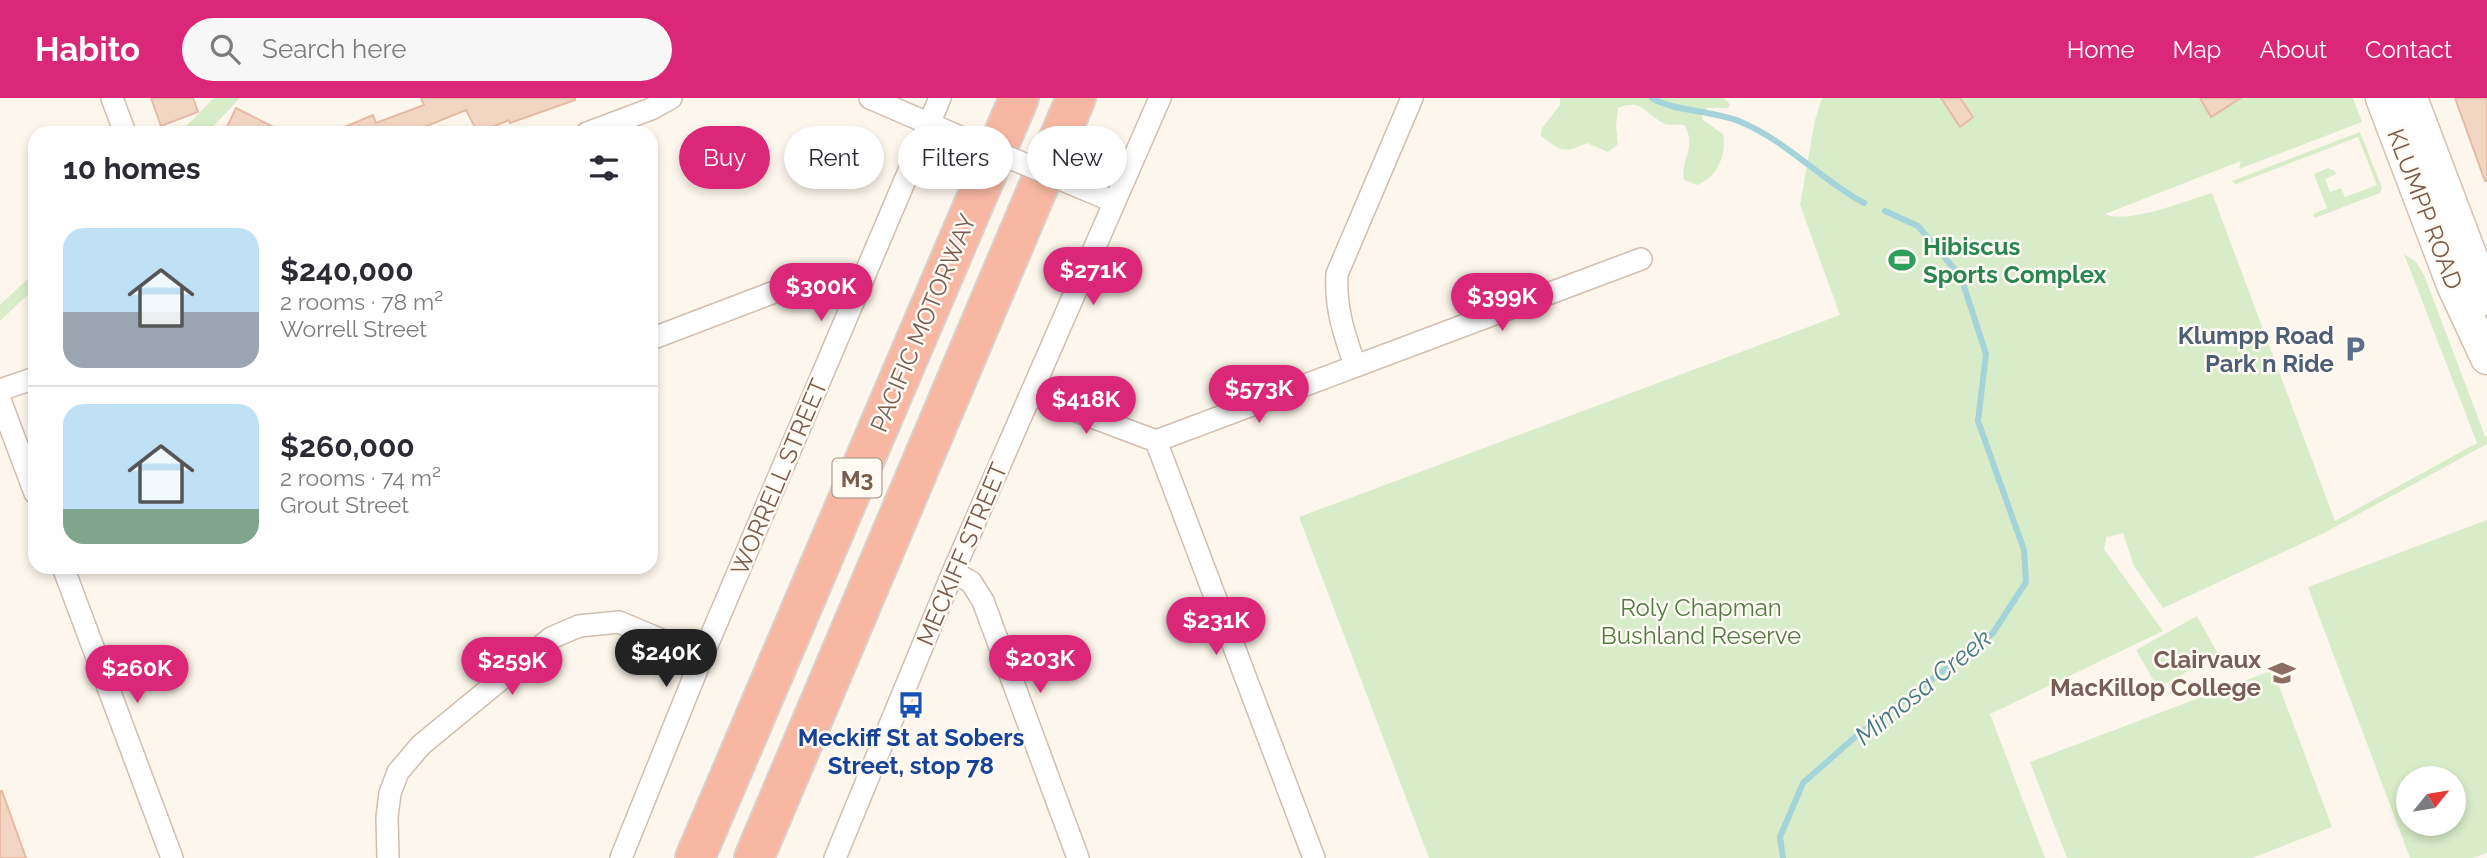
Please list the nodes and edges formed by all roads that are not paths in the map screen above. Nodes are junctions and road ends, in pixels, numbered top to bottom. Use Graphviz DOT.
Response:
graph roads {
  1 [pos="112,98"];
  2 [pos="671,98"];
  3 [pos="870,98"];
  4 [pos="940,98"];
  5 [pos="1019,98"];
  6 [pos="1076,98"];
  7 [pos="1160,98"];
  8 [pos="1412,98"];
  9 [pos="2382,98"];
  10 [pos="2412,98"];
  11 [pos="929,124"];
  12 [pos="122,126"];
  13 [pos="606,126"];
  14 [pos="1109,200"];
  15 [pos="1641,259"];
  16 [pos="2487,299"];
  17 [pos="853,301"];
  18 [pos="658,336"];
  19 [pos="2487,358"];
  20 [pos="1355,365"];
  21 [pos="28,381"];
  22 [pos="0,390"];
  23 [pos="1031,394"];
  24 [pos="0,400"];
  25 [pos="1156,441"];
  26 [pos="28,474"];
  27 [pos="953,572"];
  28 [pos="66,574"];
  29 [pos="702,657"];
  30 [pos="172,858"];
  31 [pos="388,858"];
  32 [pos="621,858"];
  33 [pos="695,858"];
  34 [pos="754,858"];
  35 [pos="835,858"];
  36 [pos="1078,858"];
  37 [pos="1314,858"];
  1 -- 12 [label="street"];
  2 -- 13 [label="street"];
  3 -- 11 [label="street"];
  4 -- 11 [label="street, WORRELL STREET"];
  5 -- 33 [label="highway, PACIFIC MOTORWAY / M3"];
  6 -- 34 [label="highway, M3"];
  7 -- 14 [label="street, MECKIFF STREET"];
  8 -- 20 [label="street"];
  9 -- 19 [label="main road, KLUMPP ROAD"];
  10 -- 16 [label="main road, KLUMPP ROAD"];
  11 -- 14 [label="street, bridge"];
  11 -- 17 [label="street, WORRELL STREET"];
  14 -- 23 [label="street, MECKIFF STREET"];
  15 -- 20 [label="street"];
  17 -- 18 [label="street"];
  17 -- 29 [label="street, WORRELL STREET"];
  20 -- 25 [label="street"];
  21 -- 22 [label="street"];
  23 -- 25 [label="street"];
  23 -- 27 [label="street, MECKIFF STREET"];
  24 -- 26 [label="street"];
  25 -- 37 [label="street"];
  27 -- 35 [label="street, MECKIFF STREET"];
  27 -- 36 [label="street"];
  28 -- 30 [label="street"];
  29 -- 31 [label="street"];
  29 -- 32 [label="street, WORRELL STREET"];
}
